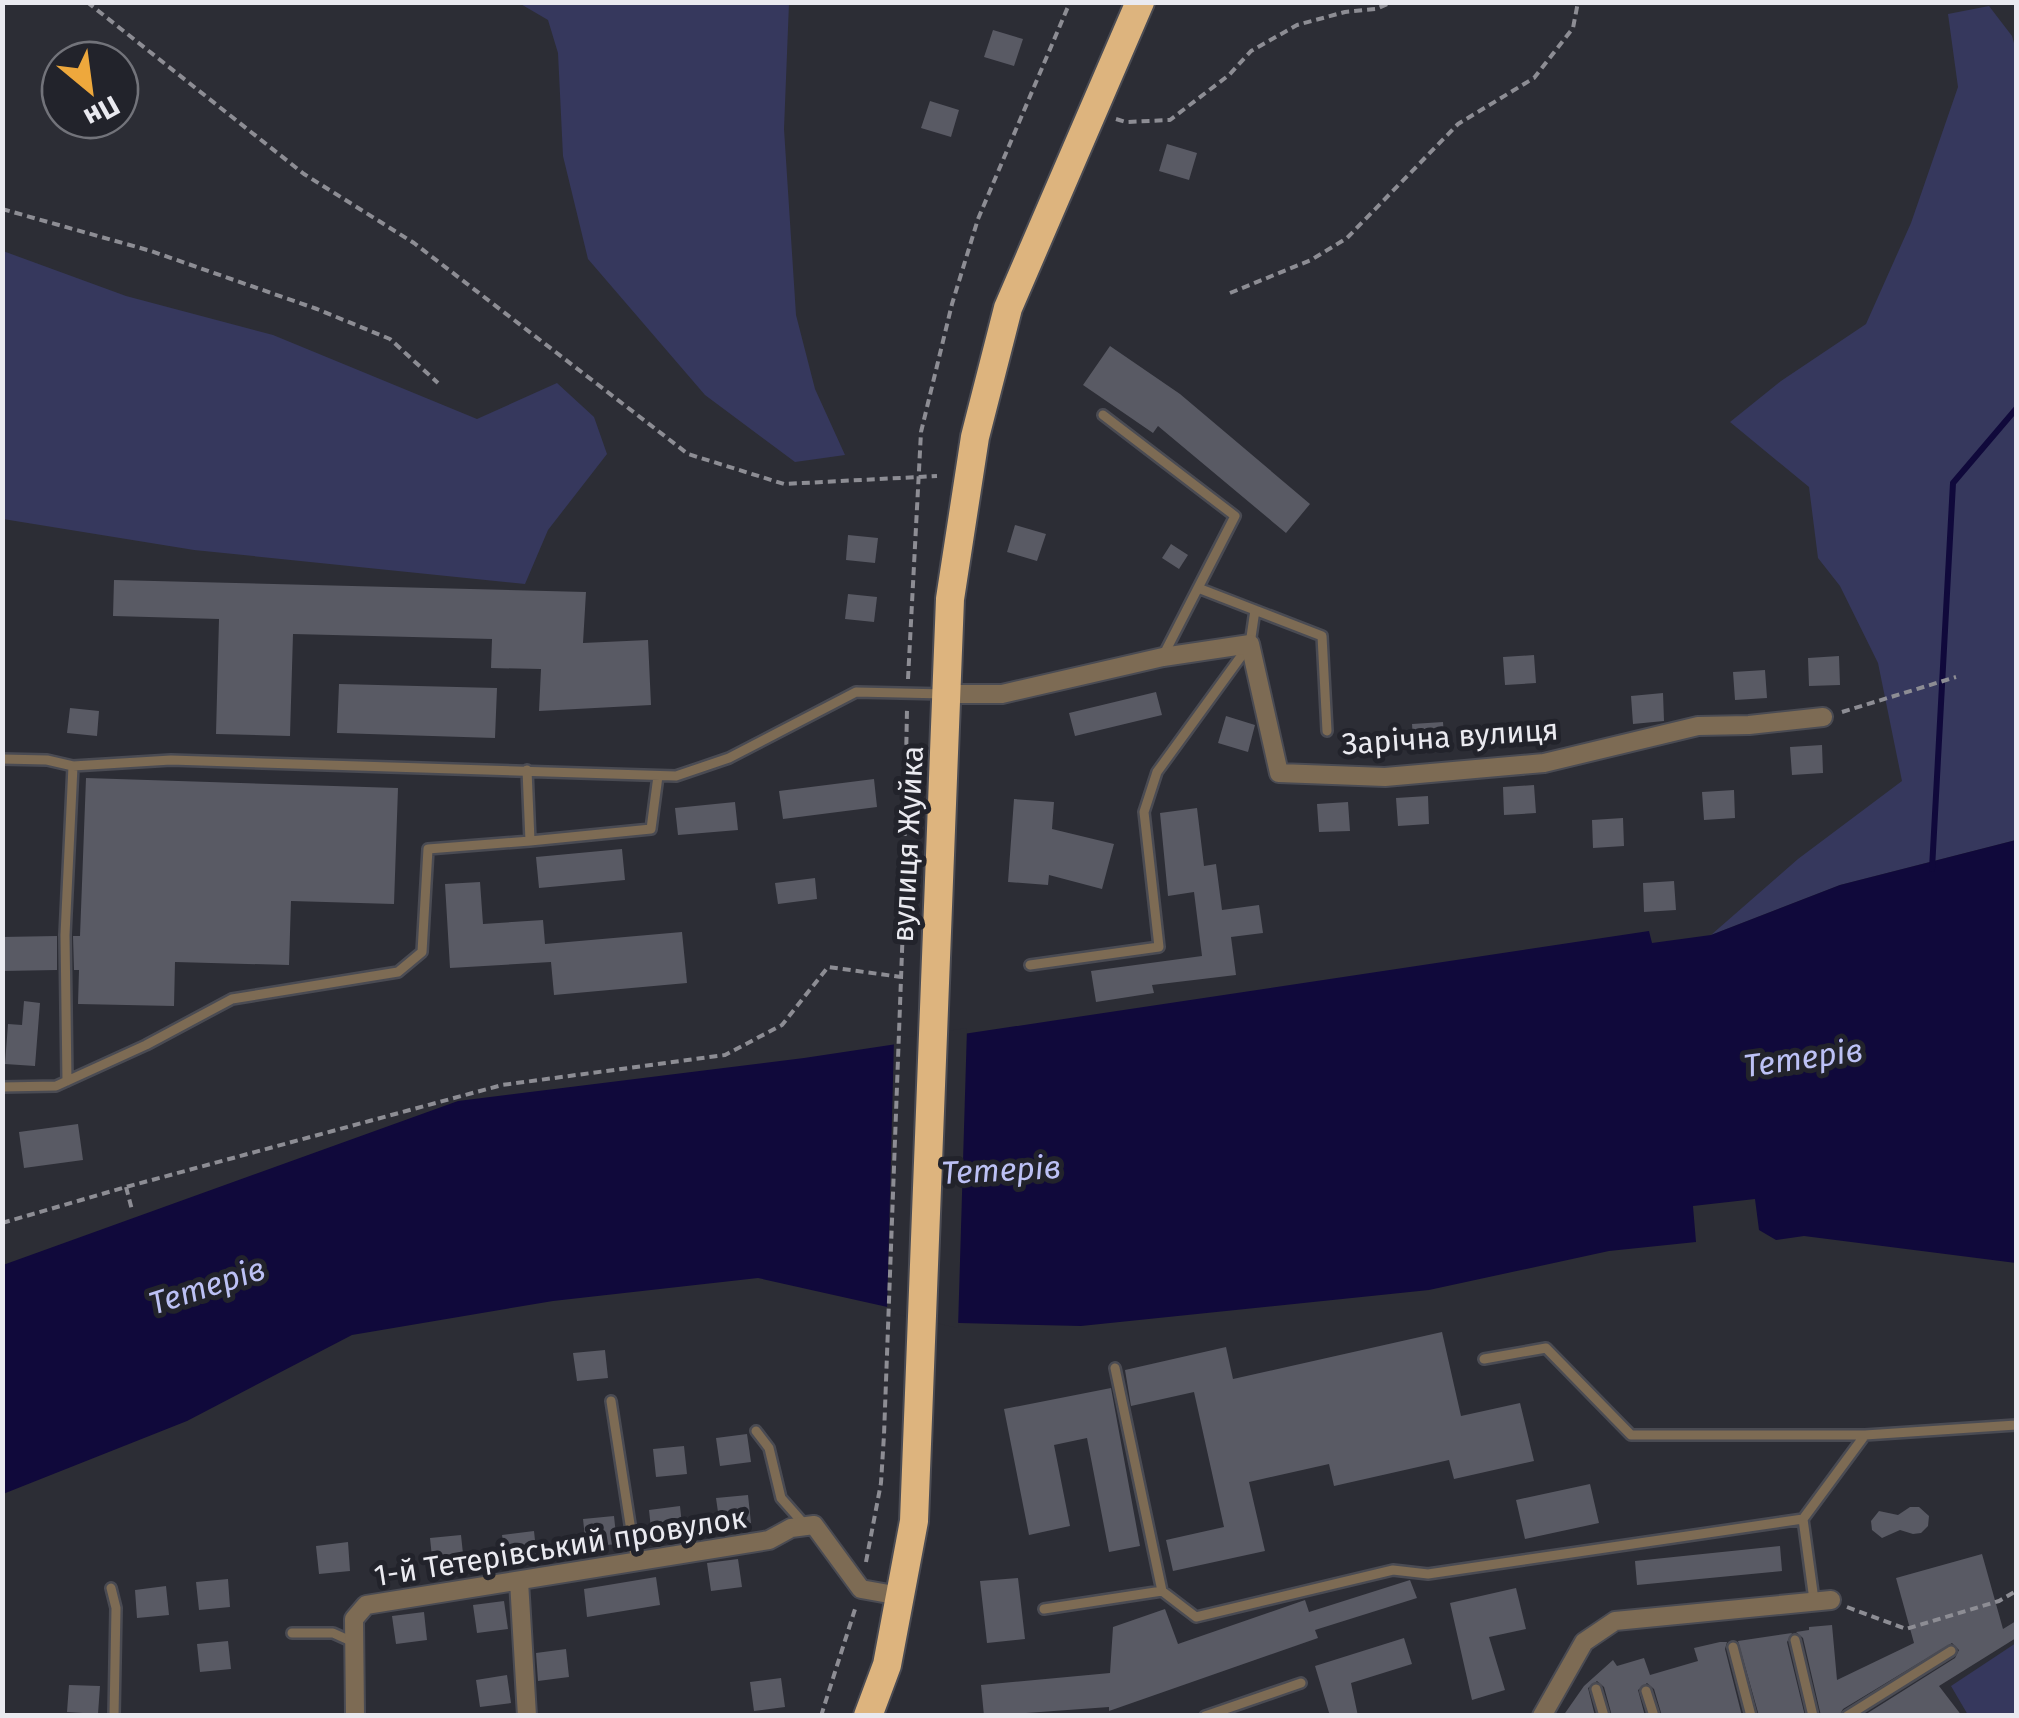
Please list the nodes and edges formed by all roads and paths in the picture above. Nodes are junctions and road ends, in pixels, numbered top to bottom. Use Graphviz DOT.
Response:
graph roads {
  1 [pos="87,2"];
  2 [pos="1140,2"];
  3 [pos="1392,2"];
  4 [pos="1578,2"];
  5 [pos="1092,111"];
  6 [pos="2,209"];
  7 [pos="1230,293"];
  8 [pos="438,384"];
  9 [pos="1104,415"];
  10 [pos="936,476"];
  11 [pos="1198,588"];
  12 [pos="1255,610"];
  13 [pos="1250,644"];
  14 [pos="1163,656"];
  15 [pos="1956,677"];
  16 [pos="947,694"];
  17 [pos="1823,718"];
  18 [pos="1328,731"];
  19 [pos="2,759"];
  20 [pos="73,766"];
  21 [pos="527,770"];
  22 [pos="658,776"];
  23 [pos="530,841"];
  24 [pos="903,924"];
  25 [pos="1030,964"];
  26 [pos="901,977"];
  27 [pos="67,1081"];
  28 [pos="2,1088"];
  29 [pos="126,1187"];
  30 [pos="132,1210"];
  31 [pos="2,1224"];
  32 [pos="1484,1359"];
  33 [pos="1115,1368"];
  34 [pos="611,1400"];
  35 [pos="2016,1424"];
  36 [pos="756,1431"];
  37 [pos="884,1435"];
  38 [pos="1864,1435"];
  39 [pos="1802,1519"];
  40 [pos="806,1526"];
  41 [pos="636,1562"];
  42 [pos="519,1581"];
  43 [pos="110,1588"];
  44 [pos="2016,1590"];
  45 [pos="1162,1591"];
  46 [pos="900,1596"];
  47 [pos="1823,1602"];
  48 [pos="1044,1609"];
  49 [pos="292,1633"];
  50 [pos="1795,1640"];
  51 [pos="353,1642"];
  52 [pos="1734,1647"];
  53 [pos="1951,1650"];
  54 [pos="1301,1682"];
  55 [pos="1596,1689"];
  56 [pos="1646,1691"];
  57 [pos="114,1716"];
  58 [pos="355,1716"];
  59 [pos="526,1716"];
  60 [pos="868,1716"];
  61 [pos="1205,1716"];
  62 [pos="1542,1716"];
  63 [pos="1604,1716"];
  64 [pos="1654,1716"];
  65 [pos="1750,1716"];
  66 [pos="1813,1716"];
  67 [pos="1846,1716"];
  1 -- 10 [label="path"];
  2 -- 5 [label="highway, вулиця Жуйка"];
  3 -- 5 [label="path"];
  4 -- 7 [label="path"];
  5 -- 16 [label="highway, вулиця Жуйка"];
  6 -- 8 [label="path"];
  9 -- 11 [label="lane"];
  11 -- 12 [label="lane"];
  11 -- 14 [label="lane"];
  12 -- 13 [label="lane"];
  12 -- 18 [label="lane"];
  13 -- 14 [label="street"];
  13 -- 17 [label="street, Зарічна вулиця"];
  13 -- 25 [label="lane"];
  14 -- 16 [label="street"];
  15 -- 17 [label="path"];
  16 -- 22 [label="lane"];
  16 -- 46 [label="highway, вулиця Жуйка"];
  19 -- 20 [label="lane"];
  20 -- 21 [label="lane"];
  20 -- 27 [label="lane"];
  21 -- 22 [label="lane"];
  21 -- 23 [label="lane"];
  22 -- 23 [label="lane"];
  23 -- 27 [label="lane"];
  24 -- 26 [label="path"];
  26 -- 29 [label="path"];
  26 -- 37 [label="path"];
  27 -- 28 [label="lane"];
  29 -- 30 [label="path"];
  29 -- 31 [label="path"];
  32 -- 38 [label="lane"];
  33 -- 45 [label="lane"];
  34 -- 41 [label="lane"];
  35 -- 38 [label="lane"];
  36 -- 40 [label="lane"];
  38 -- 39 [label="lane"];
  39 -- 45 [label="lane"];
  39 -- 47 [label="lane"];
  40 -- 41 [label="street, 1-й Тетерівський провулок"];
  40 -- 46 [label="street"];
  41 -- 42 [label="street, 1-й Тетерівський провулок"];
  42 -- 51 [label="street, 1-й Тетерівський провулок"];
  42 -- 59 [label="street"];
  43 -- 57 [label="lane"];
  44 -- 47 [label="path"];
  45 -- 48 [label="lane"];
  46 -- 60 [label="highway, вулиця Жуйка"];
  47 -- 62 [label="street"];
  49 -- 51 [label="lane"];
  50 -- 66 [label="lane"];
  51 -- 58 [label="street"];
  52 -- 65 [label="lane"];
  53 -- 67 [label="lane"];
  54 -- 61 [label="lane"];
  55 -- 63 [label="lane"];
  56 -- 64 [label="lane"];
}
